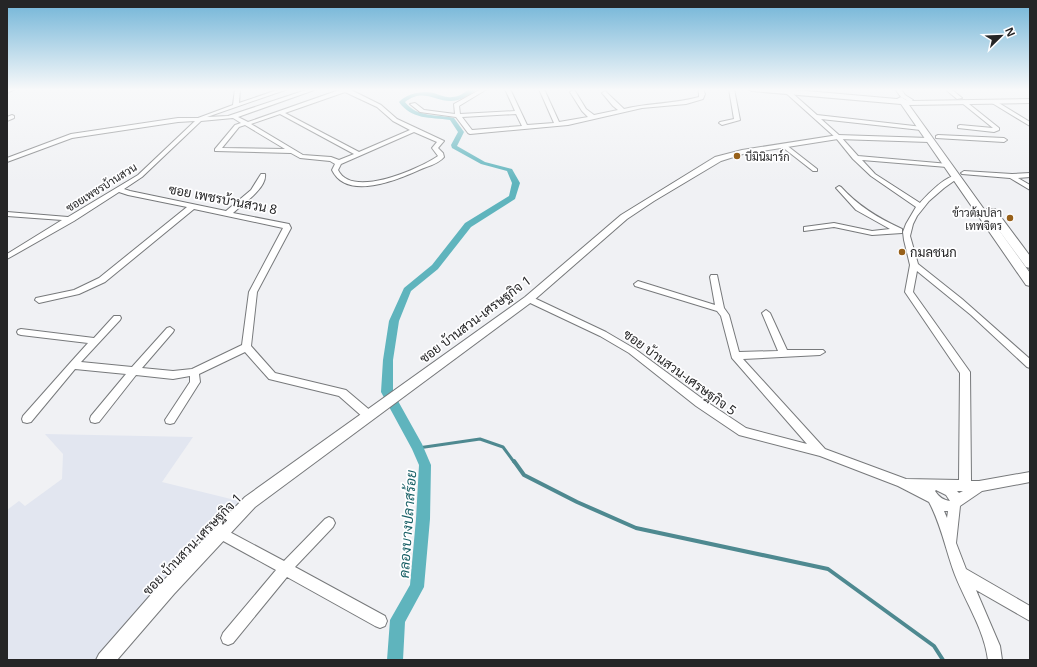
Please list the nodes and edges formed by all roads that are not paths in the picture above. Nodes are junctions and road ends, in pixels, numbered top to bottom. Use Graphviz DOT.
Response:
graph roads {
  1 [pos="197,120"];
  2 [pos="199,120"];
  3 [pos="242,120"];
  4 [pos="256,120"];
  5 [pos="295,120"];
  6 [pos="395,120"];
  7 [pos="461,120"];
  8 [pos="522,120"];
  9 [pos="554,120"];
  10 [pos="576,120"];
  11 [pos="736,120"];
  12 [pos="819,120"];
  13 [pos="846,120"];
  14 [pos="917,120"];
  15 [pos="920,120"];
  16 [pos="986,120"];
  17 [pos="247,123"];
  18 [pos="722,123"];
  19 [pos="556,124"];
  20 [pos="525,127"];
  21 [pos="960,127"];
  22 [pos="921,128"];
  23 [pos="414,130"];
  24 [pos="838,137"];
  25 [pos="933,139"];
  26 [pos="1004,140"];
  27 [pos="783,145"];
  28 [pos="292,151"];
  29 [pos="359,154"];
  30 [pos="855,158"];
  31 [pos="7,160"];
  32 [pos="338,163"];
  33 [pos="947,165"];
  34 [pos="815,170"];
  35 [pos="264,175"];
  36 [pos="960,175"];
  37 [pos="1030,175"];
  38 [pos="1012,176"];
  39 [pos="1029,187"];
  40 [pos="839,188"];
  41 [pos="119,189"];
  42 [pos="919,206"];
  43 [pos="192,207"];
  44 [pos="228,213"];
  45 [pos="7,214"];
  46 [pos="72,219"];
  47 [pos="807,229"];
  48 [pos="898,231"];
  49 [pos="907,235"];
  50 [pos="7,257"];
  51 [pos="1030,264"];
  52 [pos="914,265"];
  53 [pos="714,277"];
  54 [pos="1030,282"];
  55 [pos="638,284"];
  56 [pos="529,299"];
  57 [pos="39,300"];
  58 [pos="720,309"];
  59 [pos="766,313"];
  60 [pos="117,318"];
  61 [pos="170,330"];
  62 [pos="21,332"];
  63 [pos="96,341"];
  64 [pos="246,347"];
  65 [pos="820,352"];
  66 [pos="784,354"];
  67 [pos="735,356"];
  68 [pos="73,365"];
  69 [pos="1030,365"];
  70 [pos="133,372"];
  71 [pos="194,372"];
  72 [pos="368,415"];
  73 [pos="27,419"];
  74 [pos="95,419"];
  75 [pos="170,420"];
  76 [pos="821,452"];
  77 [pos="1030,477"];
  78 [pos="902,482"];
  79 [pos="937,485"];
  80 [pos="965,486"];
  81 [pos="979,486"];
  82 [pos="934,499"];
  83 [pos="955,503"];
  84 [pos="330,523"];
  85 [pos="220,533"];
  86 [pos="950,541"];
  87 [pos="285,569"];
  88 [pos="961,574"];
  89 [pos="1030,614"];
  90 [pos="380,621"];
  91 [pos="228,638"];
  92 [pos="105,660"];
  93 [pos="995,660"];
  1 -- 31 [label="street"];
  2 -- 41 [label="street, ซอยเพชรบ้านสวน"];
  3 -- 17 [label="street"];
  4 -- 17 [label="street"];
  5 -- 29 [label="street"];
  6 -- 23 [label="street"];
  7 -- 20 [label="street"];
  8 -- 20 [label="street"];
  9 -- 19 [label="street"];
  10 -- 19 [label="street"];
  11 -- 18 [label="street"];
  12 -- 24 [label="street"];
  13 -- 22 [label="street"];
  14 -- 22 [label="main road"];
  15 -- 25 [label="main road"];
  16 -- 21 [label="street"];
  17 -- 28 [label="street"];
  17 -- 28 [label="street"];
  19 -- 20 [label="street"];
  22 -- 25 [label="main road"];
  23 -- 29 [label="street"];
  23 -- 32 [label="street"];
  24 -- 25 [label="street, ซอย บ้านสวน-เศรษฐกิจ 1"];
  24 -- 27 [label="street, ซอย บ้านสวน-เศรษฐกิจ 1"];
  24 -- 30 [label="street"];
  25 -- 26 [label="street"];
  25 -- 33 [label="main road"];
  25 -- 36 [label="main road"];
  27 -- 34 [label="street"];
  27 -- 56 [label="street, ซอย บ้านสวน-เศรษฐกิจ 1"];
  28 -- 32 [label="street"];
  29 -- 32 [label="street"];
  30 -- 33 [label="street"];
  30 -- 42 [label="street"];
  33 -- 36 [label="main road"];
  35 -- 44 [label="street"];
  36 -- 38 [label="street"];
  36 -- 42 [label="street"];
  36 -- 51 [label="main road"];
  36 -- 54 [label="main road"];
  37 -- 38 [label="street"];
  38 -- 39 [label="street"];
  40 -- 48 [label="street"];
  41 -- 43 [label="street, ซอย เพชรบ้านสวน 8"];
  41 -- 46 [label="street, ซอยเพชรบ้านสวน"];
  42 -- 49 [label="street"];
  43 -- 44 [label="street, ซอย เพชรบ้านสวน 8"];
  43 -- 57 [label="street"];
  44 -- 64 [label="street, ซอย เพชรบ้านสวน 8"];
  45 -- 46 [label="street"];
  46 -- 50 [label="street, ซอยเพชรบ้านสวน"];
  47 -- 48 [label="street"];
  48 -- 49 [label="street"];
  49 -- 52 [label="street"];
  52 -- 69 [label="street"];
  52 -- 80 [label="street"];
  53 -- 58 [label="street"];
  55 -- 58 [label="street"];
  56 -- 72 [label="street, ซอย บ้านสวน-เศรษฐกิจ 1"];
  56 -- 76 [label="street, ซอย บ้านสวน-เศรษฐกิจ 5"];
  58 -- 67 [label="street"];
  59 -- 66 [label="street"];
  60 -- 63 [label="street"];
  61 -- 70 [label="street"];
  62 -- 63 [label="street"];
  63 -- 68 [label="street"];
  64 -- 71 [label="street"];
  64 -- 72 [label="street"];
  65 -- 66 [label="street"];
  66 -- 67 [label="street"];
  67 -- 76 [label="street"];
  68 -- 70 [label="street"];
  68 -- 73 [label="street"];
  70 -- 71 [label="street"];
  70 -- 74 [label="street"];
  71 -- 75 [label="street"];
  72 -- 85 [label="street, ซอย บ้านสวน-เศรษฐกิจ 1"];
  76 -- 78 [label="street, ซอย บ้านสวน-เศรษฐกิจ 5"];
  77 -- 81 [label="street"];
  78 -- 79 [label="street"];
  78 -- 82 [label="street"];
  79 -- 80 [label="street"];
  79 -- 82 [label="street"];
  79 -- 83 [label="street"];
  80 -- 81 [label="street"];
  81 -- 83 [label="street"];
  82 -- 83 [label="street"];
  82 -- 86 [label="street"];
  83 -- 86 [label="street"];
  84 -- 87 [label="street"];
  85 -- 87 [label="street"];
  85 -- 92 [label="street, ซอย บ้านสวน-เศรษฐกิจ 1"];
  86 -- 88 [label="street"];
  87 -- 90 [label="street"];
  87 -- 91 [label="street"];
  88 -- 89 [label="street"];
  88 -- 93 [label="street"];
}
